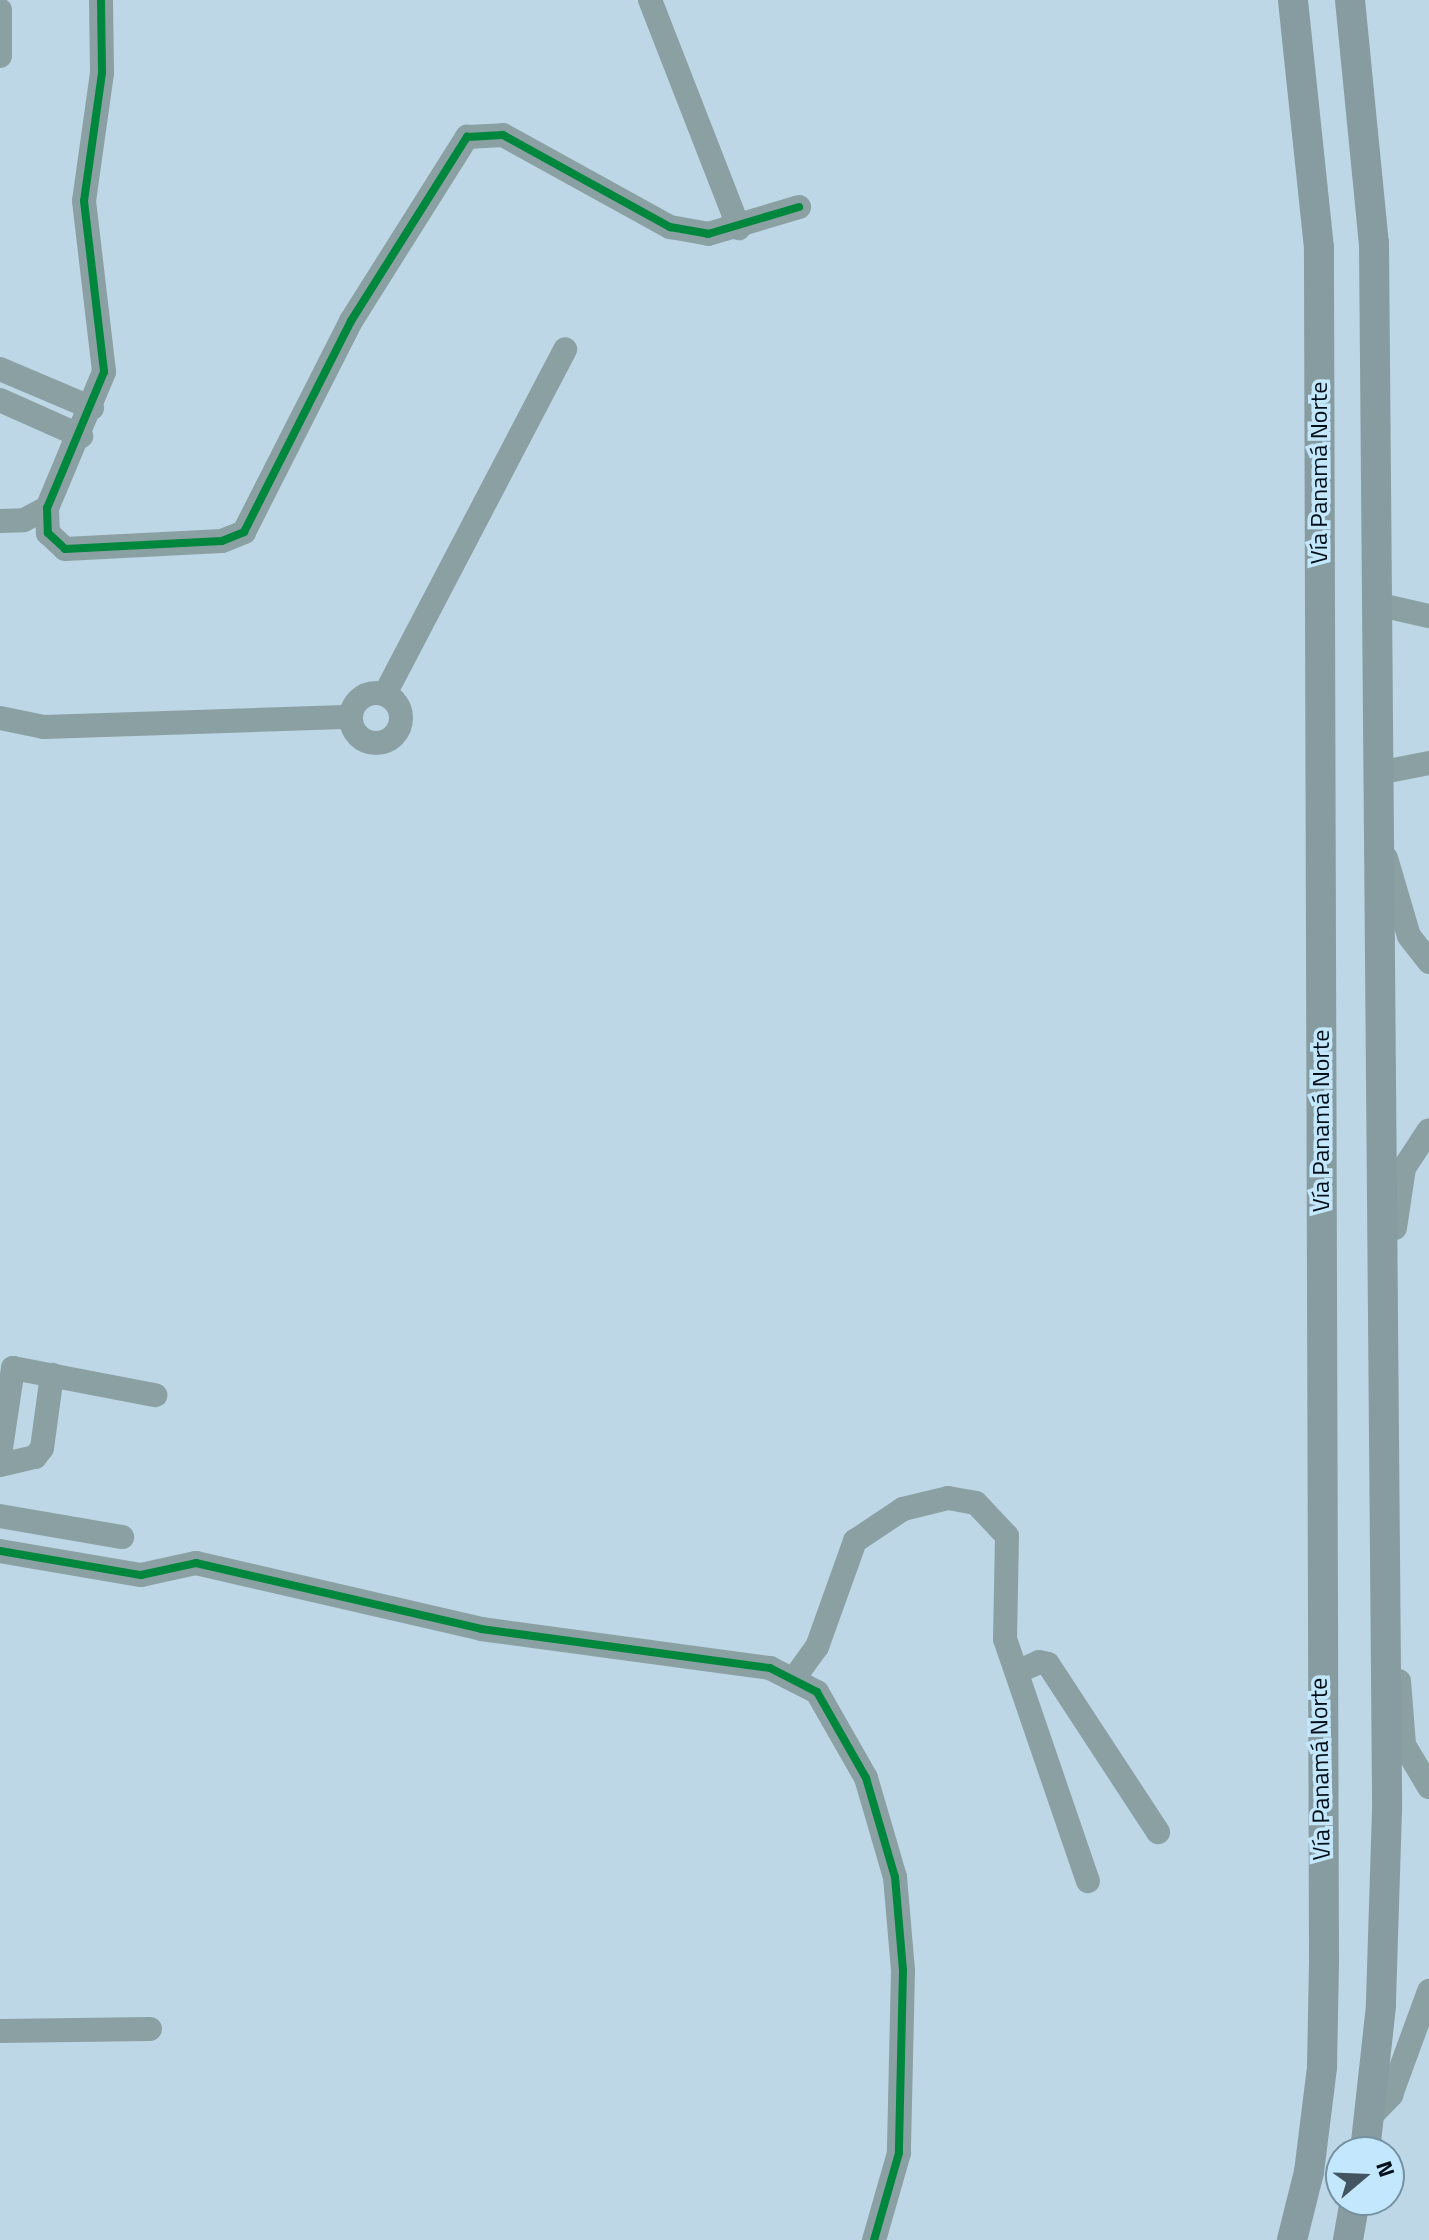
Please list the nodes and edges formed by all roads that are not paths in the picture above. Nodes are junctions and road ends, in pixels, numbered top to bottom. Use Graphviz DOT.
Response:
graph roads {
  1 [pos="101,0"];
  2 [pos="650,0"];
  3 [pos="1293,0"];
  4 [pos="1350,0"];
  5 [pos="0,10"];
  6 [pos="0,56"];
  7 [pos="799,207"];
  8 [pos="739,228"];
  9 [pos="565,349"];
  10 [pos="0,369"];
  11 [pos="0,400"];
  12 [pos="92,408"];
  13 [pos="81,436"];
  14 [pos="47,508"];
  15 [pos="0,521"];
  16 [pos="1376,604"];
  17 [pos="1429,616"];
  18 [pos="385,694"];
  19 [pos="351,717"];
  20 [pos="0,718"];
  21 [pos="1429,763"];
  22 [pos="1378,773"];
  23 [pos="1379,833"];
  24 [pos="1429,962"];
  25 [pos="1429,1130"];
  26 [pos="1383,1260"];
  27 [pos="52,1375"];
  28 [pos="155,1395"];
  29 [pos="0,1455"];
  30 [pos="0,1465"];
  31 [pos="0,1516"];
  32 [pos="122,1537"];
  33 [pos="0,1551"];
  34 [pos="1386,1646"];
  35 [pos="1017,1672"];
  36 [pos="795,1677"];
  37 [pos="1429,1787"];
  38 [pos="1158,1832"];
  39 [pos="1088,1881"];
  40 [pos="1429,1991"];
  41 [pos="150,2029"];
  42 [pos="0,2031"];
  43 [pos="1372,2115"];
  44 [pos="1368,2136"];
  45 [pos="1352,2216"];
  46 [pos="874,2240"];
  47 [pos="1292,2240"];
  48 [pos="1348,2240"];
  1 -- 12 [label="street"];
  2 -- 8 [label="street"];
  3 -- 47 [label="main road, Vía Panamá Norte"];
  4 -- 16 [label="main road"];
  5 -- 6 [label="street"];
  7 -- 8 [label="street"];
  8 -- 14 [label="street"];
  9 -- 18 [label="street"];
  10 -- 12 [label="street"];
  11 -- 13 [label="street"];
  12 -- 13 [label="street"];
  13 -- 14 [label="street"];
  14 -- 15 [label="street"];
  16 -- 17 [label="street"];
  16 -- 22 [label="main road"];
  18 -- 19 [label="street"];
  18 -- 19 [label="street"];
  19 -- 20 [label="street"];
  21 -- 22 [label="street"];
  22 -- 23 [label="main road"];
  23 -- 24 [label="street"];
  23 -- 26 [label="main road"];
  25 -- 26 [label="street"];
  26 -- 34 [label="main road"];
  27 -- 28 [label="street"];
  27 -- 29 [label="street"];
  27 -- 30 [label="street"];
  31 -- 32 [label="street"];
  33 -- 36 [label="street"];
  34 -- 37 [label="street"];
  34 -- 43 [label="main road"];
  35 -- 36 [label="street"];
  35 -- 38 [label="street"];
  35 -- 39 [label="street"];
  36 -- 46 [label="street"];
  40 -- 43 [label="street"];
  41 -- 42 [label="street"];
  43 -- 44 [label="main road"];
  45 -- 48 [label="main road"];
}
